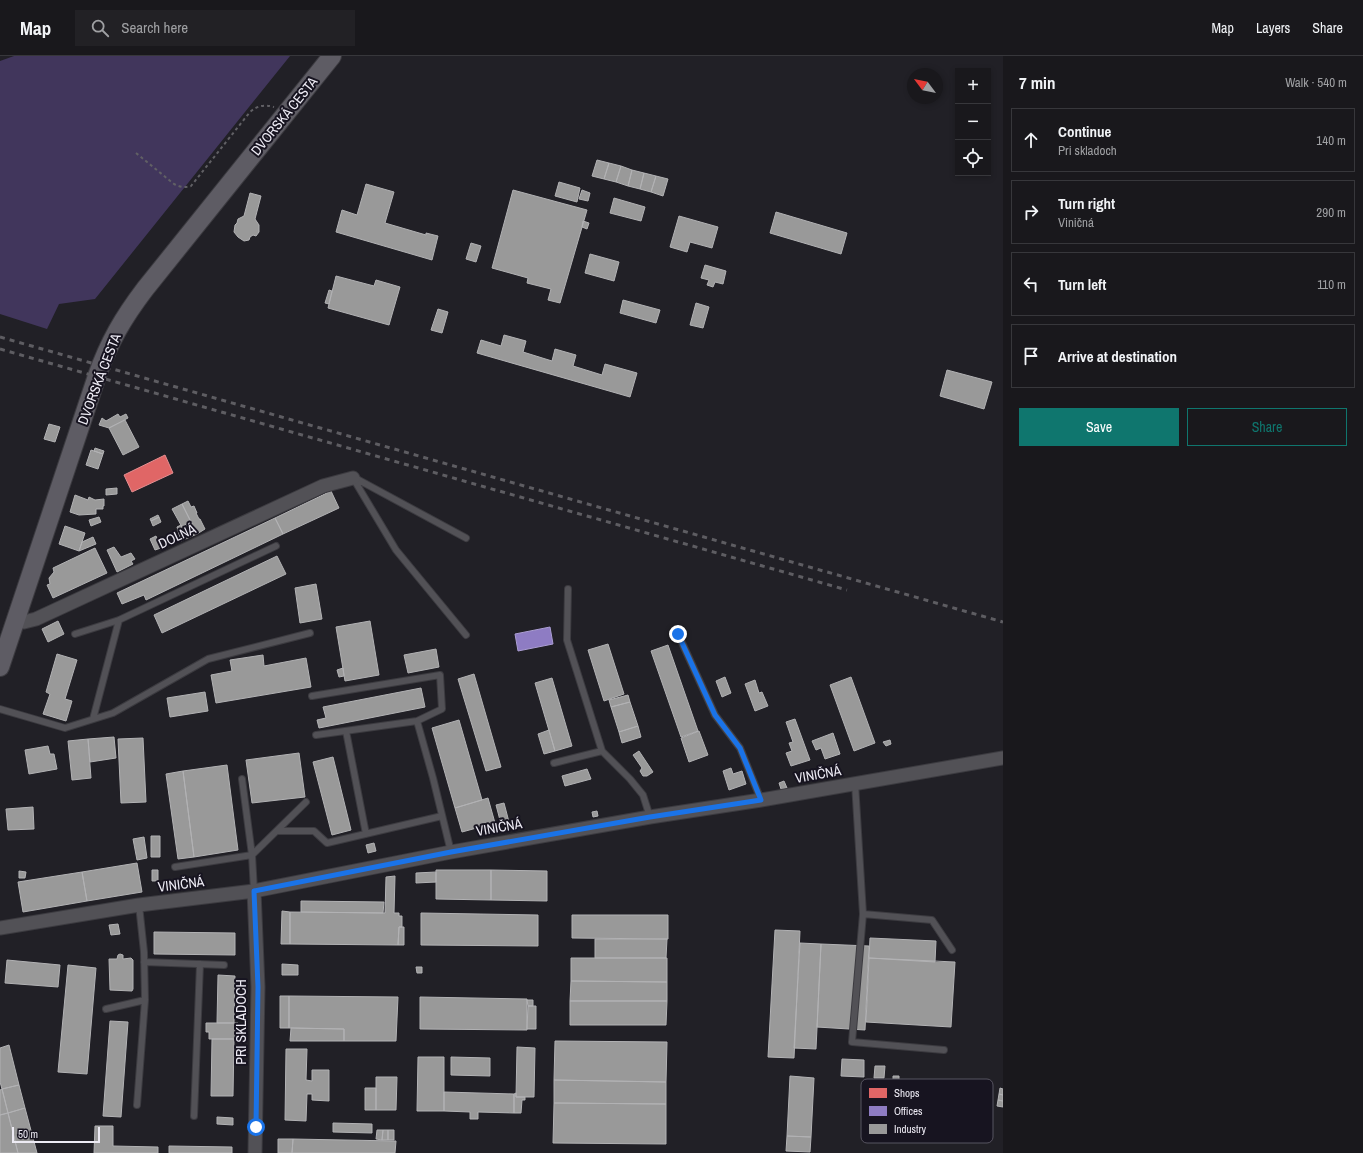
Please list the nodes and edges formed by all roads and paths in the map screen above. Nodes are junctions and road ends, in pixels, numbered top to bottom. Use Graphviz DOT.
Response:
graph roads {
  1 [pos="332,56"];
  2 [pos="284,114"];
  3 [pos="136,153"];
  4 [pos="353,478"];
  5 [pos="466,538"];
  6 [pos="276,546"];
  7 [pos="568,589"];
  8 [pos="119,620"];
  9 [pos="15,621"];
  10 [pos="310,633"];
  11 [pos="75,634"];
  12 [pos="678,634"];
  13 [pos="466,635"];
  14 [pos="0,667"];
  15 [pos="312,696"];
  16 [pos="0,709"];
  17 [pos="93,719"];
  18 [pos="417,721"];
  19 [pos="346,731"];
  20 [pos="316,735"];
  21 [pos="602,751"];
  22 [pos="1003,758"];
  23 [pos="554,763"];
  24 [pos="242,779"];
  25 [pos="855,783"];
  26 [pos="761,800"];
  27 [pos="306,802"];
  28 [pos="442,816"];
  29 [pos="650,817"];
  30 [pos="277,831"];
  31 [pos="366,834"];
  32 [pos="451,852"];
  33 [pos="252,855"];
  34 [pos="175,867"];
  35 [pos="254,891"];
  36 [pos="139,905"];
  37 [pos="863,914"];
  38 [pos="0,928"];
  39 [pos="952,950"];
  40 [pos="144,962"];
  41 [pos="200,964"];
  42 [pos="224,965"];
  43 [pos="146,1000"];
  44 [pos="106,1009"];
  45 [pos="944,1050"];
  46 [pos="137,1105"];
  47 [pos="194,1116"];
  48 [pos="255,1153"];
  1 -- 2 [label="street, DVORSKÁ CESTA"];
  2 -- 3 [label="path"];
  2 -- 9 [label="street, DVORSKÁ CESTA"];
  4 -- 5 [label="lane"];
  4 -- 9 [label="street, DOLNÁ"];
  4 -- 13 [label="lane"];
  6 -- 8 [label="lane"];
  7 -- 21 [label="lane"];
  8 -- 11 [label="lane"];
  8 -- 17 [label="lane"];
  9 -- 14 [label="street, DVORSKÁ CESTA"];
  10 -- 17 [label="lane"];
  12 -- 26 [label="lane"];
  15 -- 18 [label="lane"];
  16 -- 17 [label="lane"];
  18 -- 19 [label="lane"];
  18 -- 28 [label="lane"];
  19 -- 20 [label="lane"];
  19 -- 31 [label="lane"];
  21 -- 23 [label="lane"];
  21 -- 29 [label="lane"];
  22 -- 25 [label="street, VINIČNÁ"];
  24 -- 33 [label="lane"];
  25 -- 26 [label="street, VINIČNÁ"];
  25 -- 37 [label="lane"];
  26 -- 29 [label="street, VINIČNÁ"];
  27 -- 30 [label="lane"];
  28 -- 31 [label="lane"];
  28 -- 32 [label="lane"];
  29 -- 32 [label="street, VINIČNÁ"];
  30 -- 31 [label="lane"];
  30 -- 33 [label="lane"];
  32 -- 35 [label="street, VINIČNÁ"];
  33 -- 34 [label="lane"];
  33 -- 35 [label="lane"];
  35 -- 36 [label="street, VINIČNÁ"];
  35 -- 48 [label="street, PRI SKLADOCH"];
  36 -- 38 [label="street, VINIČNÁ"];
  36 -- 40 [label="lane"];
  37 -- 39 [label="lane"];
  37 -- 45 [label="lane"];
  40 -- 41 [label="lane"];
  40 -- 43 [label="lane"];
  41 -- 42 [label="lane"];
  41 -- 47 [label="lane"];
  43 -- 44 [label="lane"];
  43 -- 46 [label="lane"];
}
